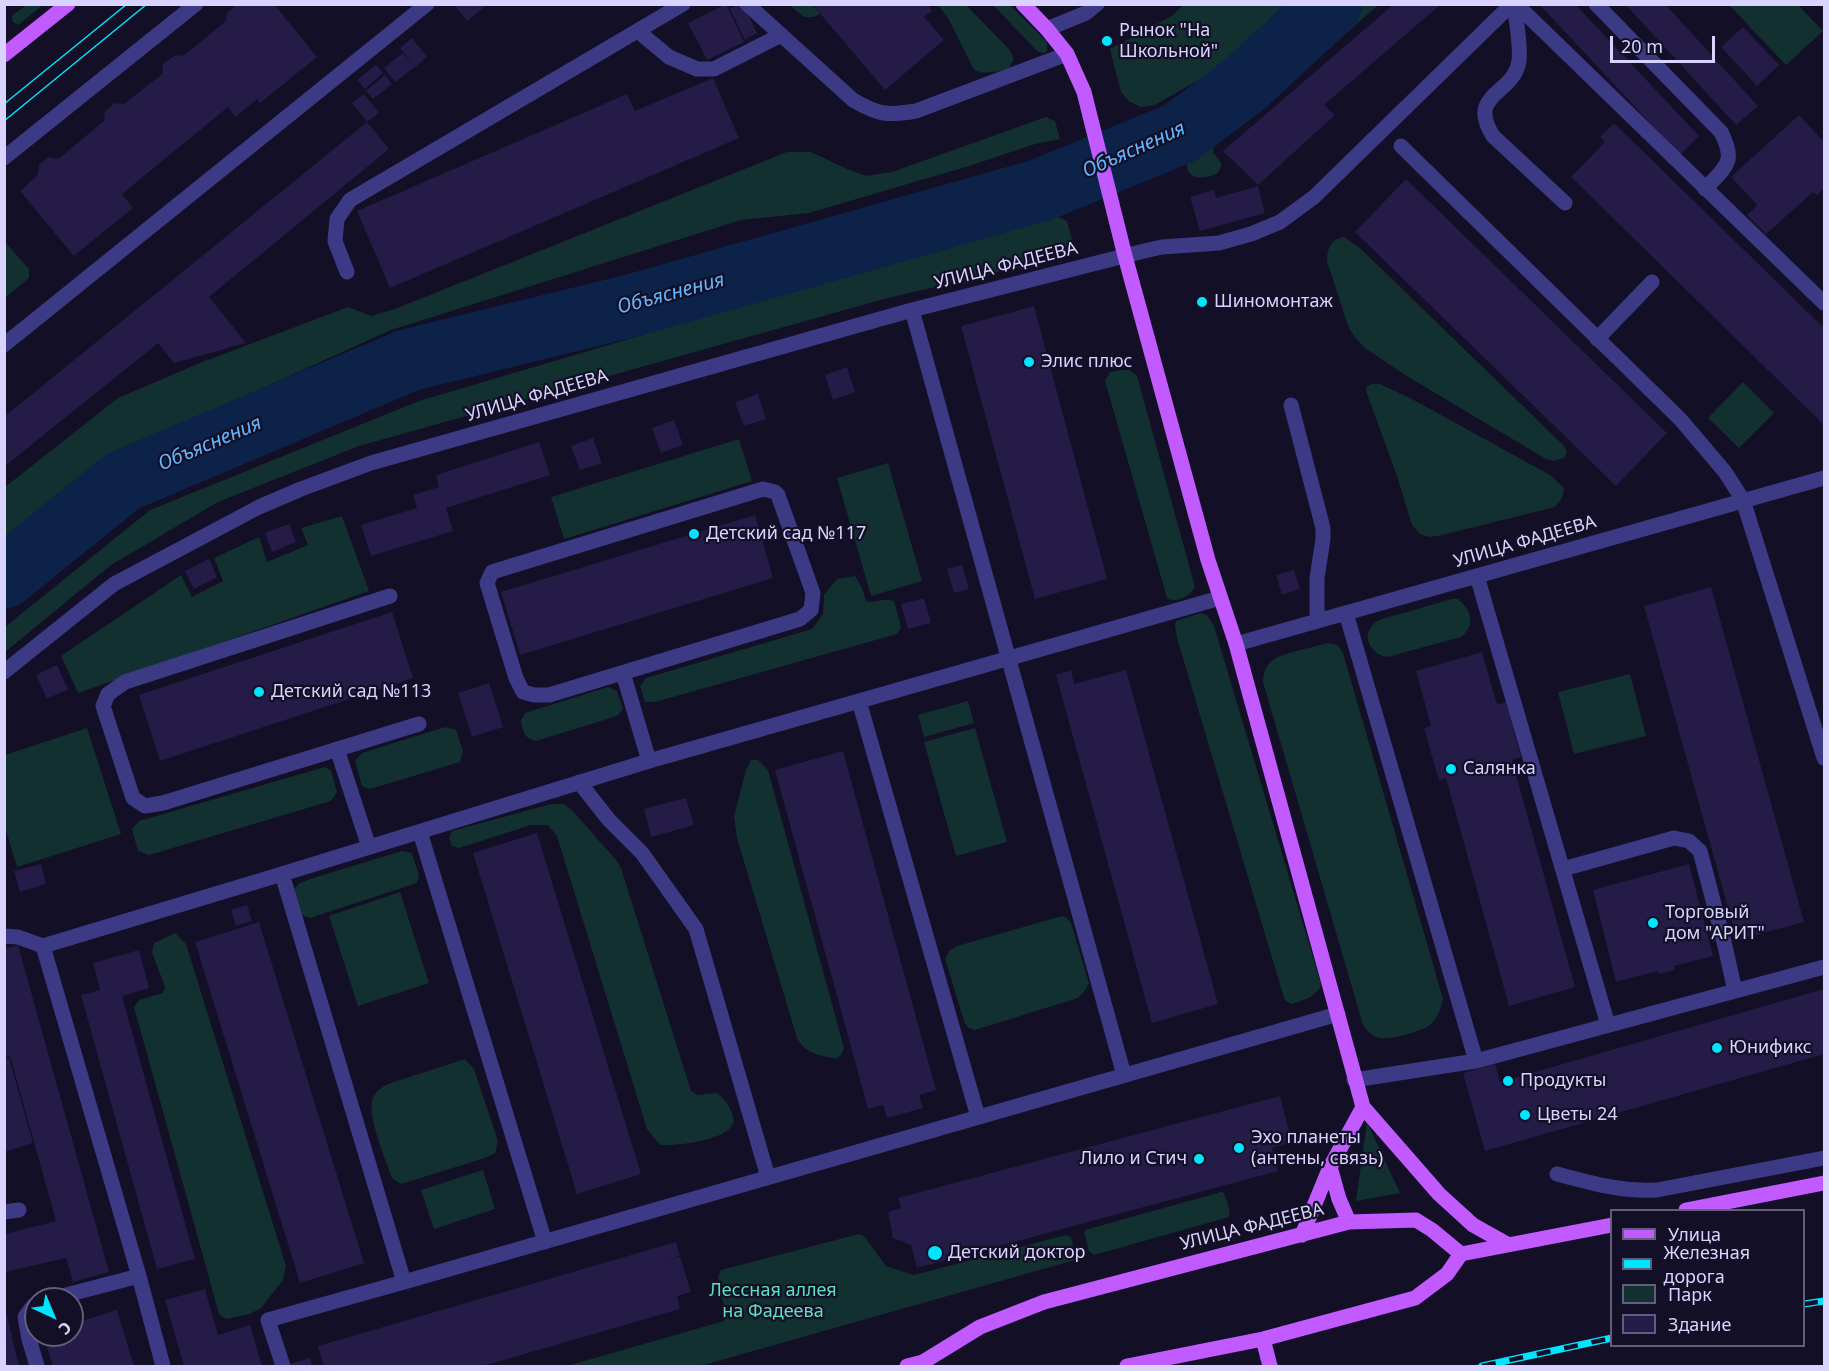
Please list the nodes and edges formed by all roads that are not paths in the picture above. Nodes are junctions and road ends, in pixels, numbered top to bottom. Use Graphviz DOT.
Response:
graph roads {
  1 [pos="68,4"];
  2 [pos="196,4"];
  3 [pos="427,4"];
  4 [pos="683,4"];
  5 [pos="747,4"];
  6 [pos="1023,4"];
  7 [pos="1096,4"];
  8 [pos="1514,4"];
  9 [pos="1596,4"];
  10 [pos="1047,29"];
  11 [pos="639,32"];
  12 [pos="781,35"];
  13 [pos="1067,54"];
  14 [pos="5,55"];
  15 [pos="1401,146"];
  16 [pos="4,158"];
  17 [pos="1705,189"];
  18 [pos="1565,203"];
  19 [pos="1125,256"];
  20 [pos="347,272"];
  21 [pos="1652,282"];
  22 [pos="1824,303"];
  23 [pos="912,310"];
  24 [pos="1597,339"];
  25 [pos="4,345"];
  26 [pos="1291,405"];
  27 [pos="1824,478"];
  28 [pos="1743,500"];
  29 [pos="1477,576"];
  30 [pos="390,596"];
  31 [pos="1220,598"];
  32 [pos="1346,613"];
  33 [pos="1317,621"];
  34 [pos="1236,644"];
  35 [pos="1008,659"];
  36 [pos="4,672"];
  37 [pos="622,673"];
  38 [pos="859,701"];
  39 [pos="419,724"];
  40 [pos="337,749"];
  41 [pos="1824,758"];
  42 [pos="649,761"];
  43 [pos="579,783"];
  44 [pos="420,832"];
  45 [pos="369,847"];
  46 [pos="1563,869"];
  47 [pos="282,874"];
  48 [pos="4,936"];
  49 [pos="43,946"];
  50 [pos="1824,967"];
  51 [pos="1735,991"];
  52 [pos="1338,1014"];
  53 [pos="1608,1025"];
  54 [pos="1476,1062"];
  55 [pos="1124,1075"];
  56 [pos="1354,1080"];
  57 [pos="1363,1107"];
  58 [pos="978,1117"];
  59 [pos="1824,1158"];
  60 [pos="1330,1167"];
  61 [pos="1557,1174"];
  62 [pos="768,1177"];
  63 [pos="1824,1183"];
  64 [pos="1691,1209"];
  65 [pos="1349,1222"];
  66 [pos="1610,1225"];
  67 [pos="1302,1235"];
  68 [pos="545,1242"];
  69 [pos="1506,1244"];
  70 [pos="1461,1254"];
  71 [pos="139,1276"];
  72 [pos="404,1282"];
  73 [pos="84,1290"];
  74 [pos="1263,1339"];
  75 [pos="31,1347"];
  76 [pos="931,1364"];
  77 [pos="37,1366"];
  78 [pos="163,1366"];
  79 [pos="282,1366"];
  80 [pos="908,1366"];
  81 [pos="1127,1366"];
  82 [pos="1270,1366"];
  1 -- 14 [label="main road"];
  2 -- 16 [label="street"];
  3 -- 25 [label="street"];
  4 -- 11 [label="street"];
  5 -- 12 [label="street"];
  6 -- 10 [label="main road"];
  7 -- 10 [label="street"];
  8 -- 17 [label="street"];
  8 -- 18 [label="street"];
  8 -- 19 [label="street, УЛИЦА ФАДЕЕВА"];
  9 -- 17 [label="street"];
  10 -- 13 [label="main road"];
  11 -- 12 [label="street"];
  11 -- 20 [label="street"];
  12 -- 13 [label="street"];
  13 -- 19 [label="main road"];
  15 -- 24 [label="street"];
  17 -- 22 [label="street"];
  19 -- 23 [label="street, УЛИЦА ФАДЕЕВА"];
  19 -- 31 [label="main road"];
  21 -- 24 [label="street"];
  23 -- 35 [label="street"];
  23 -- 36 [label="street, УЛИЦА ФАДЕЕВА"];
  24 -- 28 [label="street"];
  26 -- 33 [label="street"];
  27 -- 28 [label="street, УЛИЦА ФАДЕЕВА"];
  28 -- 29 [label="street, УЛИЦА ФАДЕЕВА"];
  28 -- 41 [label="street"];
  29 -- 32 [label="street, УЛИЦА ФАДЕЕВА"];
  29 -- 46 [label="street"];
  30 -- 40 [label="street"];
  31 -- 34 [label="main road"];
  31 -- 35 [label="street"];
  32 -- 33 [label="street, УЛИЦА ФАДЕЕВА"];
  32 -- 54 [label="street"];
  33 -- 34 [label="street, УЛИЦА ФАДЕЕВА"];
  34 -- 52 [label="main road"];
  35 -- 38 [label="street"];
  35 -- 55 [label="street"];
  37 -- 37 [label="street"];
  37 -- 42 [label="street"];
  38 -- 42 [label="street"];
  38 -- 58 [label="street"];
  39 -- 40 [label="street"];
  40 -- 45 [label="street"];
  42 -- 43 [label="street"];
  43 -- 44 [label="street"];
  43 -- 62 [label="street"];
  44 -- 45 [label="street"];
  44 -- 68 [label="street"];
  45 -- 47 [label="street"];
  46 -- 51 [label="street"];
  46 -- 53 [label="street"];
  47 -- 49 [label="street"];
  47 -- 72 [label="street"];
  48 -- 49 [label="street"];
  49 -- 71 [label="street"];
  50 -- 51 [label="street"];
  51 -- 53 [label="street"];
  52 -- 55 [label="street"];
  52 -- 56 [label="main road"];
  53 -- 54 [label="street"];
  54 -- 56 [label="street"];
  55 -- 58 [label="street"];
  56 -- 57 [label="main road"];
  57 -- 60 [label="main road"];
  57 -- 69 [label="main road"];
  58 -- 62 [label="street"];
  59 -- 61 [label="street"];
  60 -- 65 [label="main road"];
  60 -- 67 [label="main road"];
  62 -- 68 [label="street"];
  63 -- 64 [label="main road"];
  65 -- 67 [label="main road, УЛИЦА ФАДЕЕВА"];
  65 -- 70 [label="main road, УЛИЦА ФАДЕЕВА"];
  66 -- 69 [label="main road"];
  67 -- 76 [label="main road, УЛИЦА ФАДЕЕВА"];
  68 -- 72 [label="street"];
  69 -- 70 [label="main road"];
  70 -- 74 [label="main road"];
  71 -- 73 [label="street"];
  71 -- 78 [label="street"];
  72 -- 79 [label="street"];
  74 -- 81 [label="main road"];
  74 -- 82 [label="main road"];
  75 -- 77 [label="street"];
  76 -- 80 [label="main road, УЛИЦА ФАДЕЕВА"];
}
